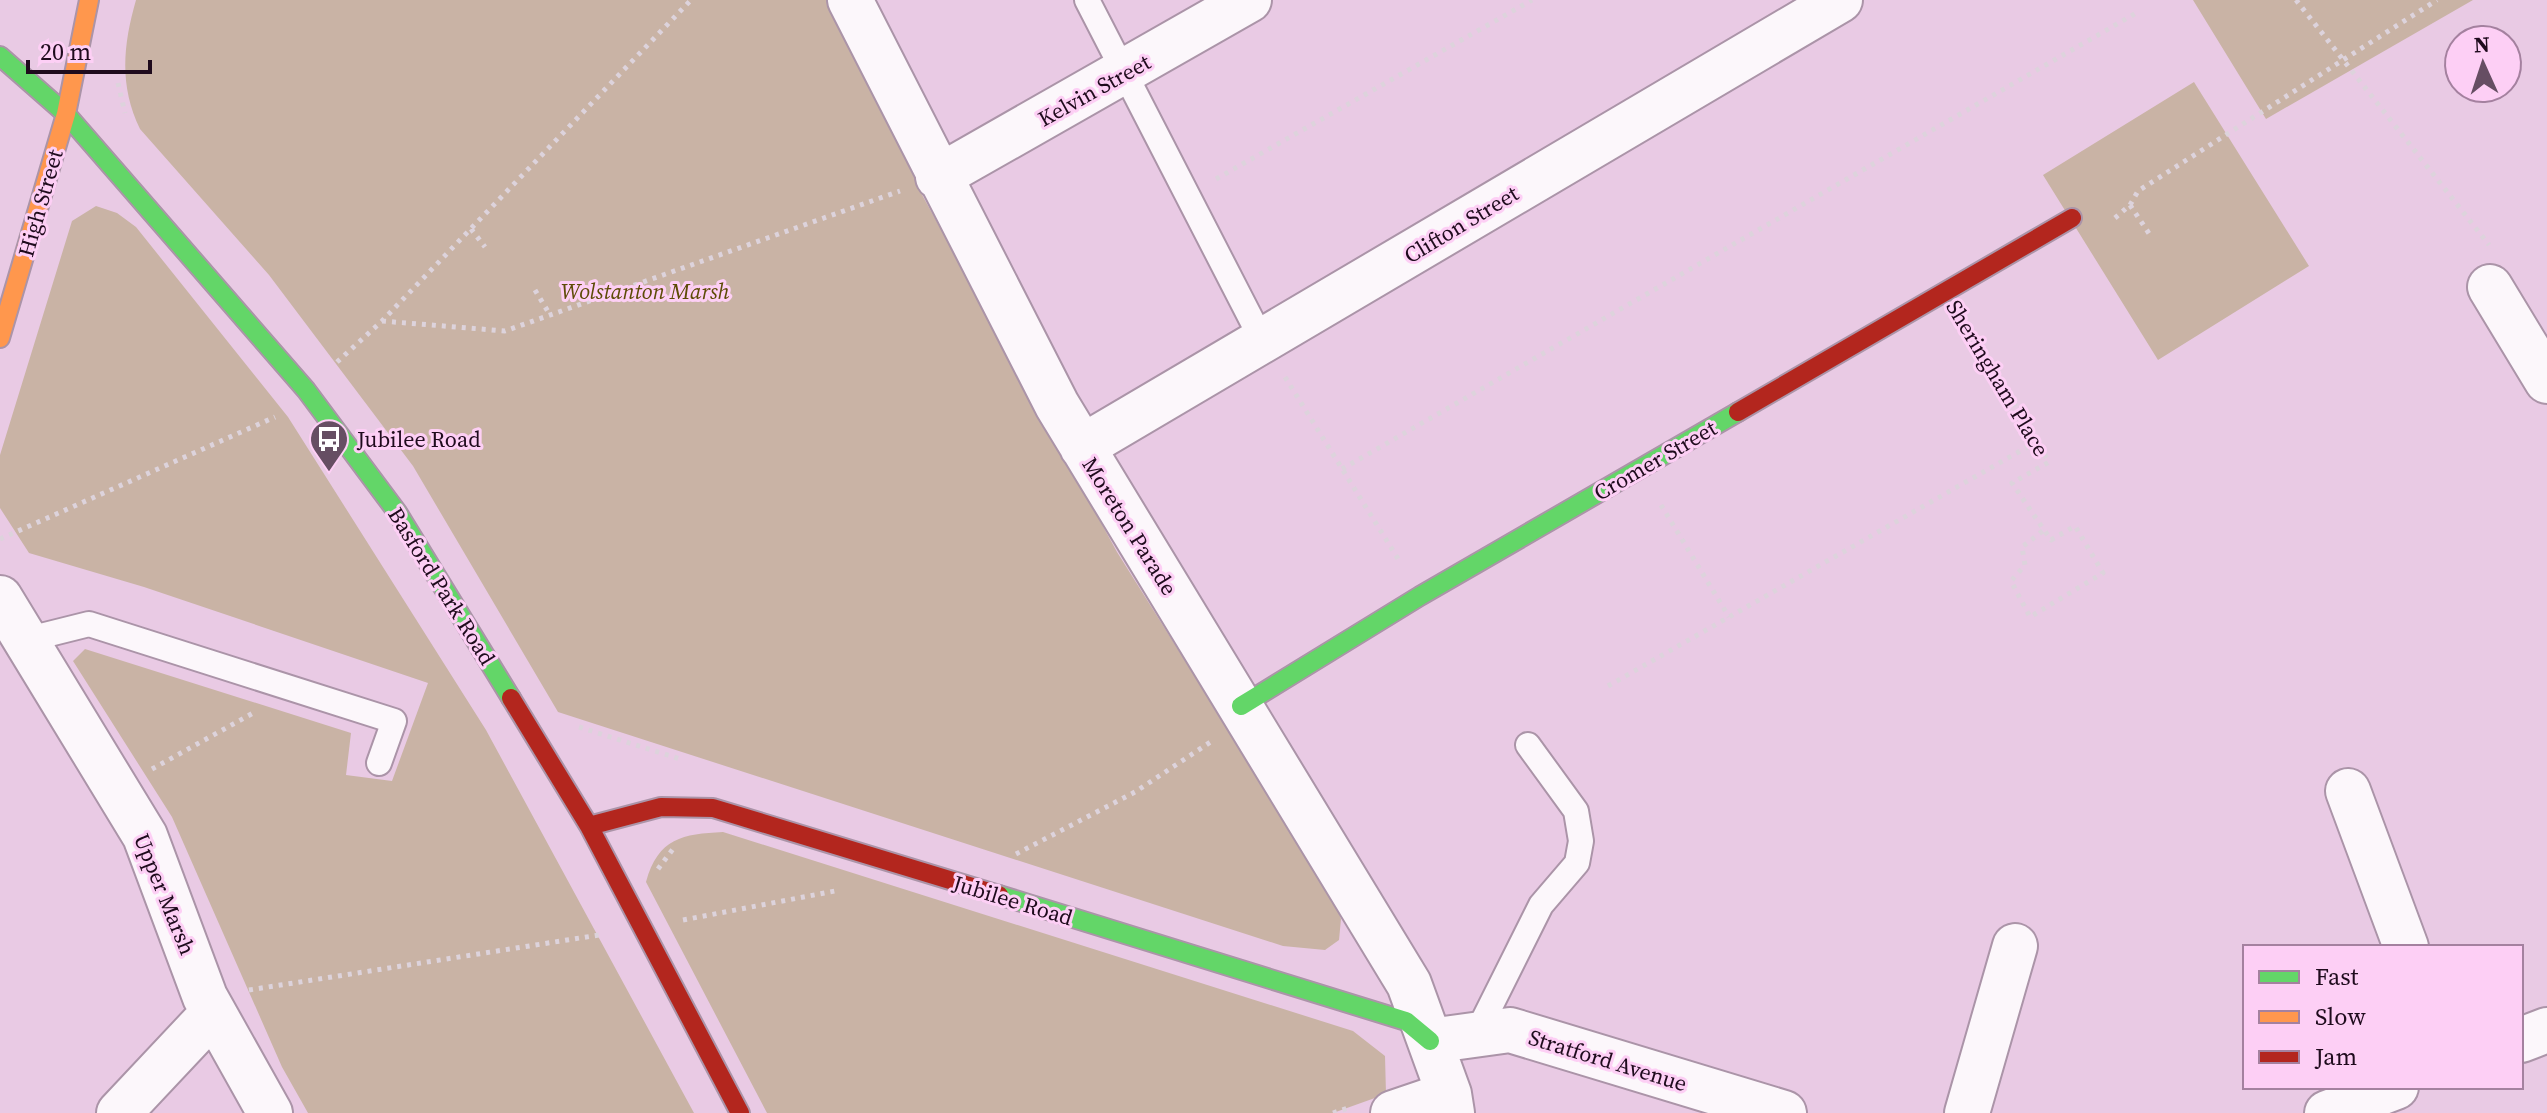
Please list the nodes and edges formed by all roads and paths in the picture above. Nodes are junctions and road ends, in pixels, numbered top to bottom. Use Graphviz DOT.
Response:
graph roads {
  1 [pos="89,0"];
  2 [pos="691,0"];
  3 [pos="850,0"];
  4 [pos="1087,0"];
  5 [pos="1249,0"];
  6 [pos="1532,0"];
  7 [pos="1840,0"];
  8 [pos="2296,0"];
  9 [pos="2437,0"];
  10 [pos="2138,12"];
  11 [pos="0,56"];
  12 [pos="2345,59"];
  13 [pos="119,70"];
  14 [pos="1127,72"];
  15 [pos="66,114"];
  16 [pos="131,122"];
  17 [pos="938,177"];
  18 [pos="1188,195"];
  19 [pos="2130,205"];
  20 [pos="2072,218"];
  21 [pos="471,229"];
  22 [pos="2150,235"];
  23 [pos="485,247"];
  24 [pos="2490,287"];
  25 [pos="535,290"];
  26 [pos="1946,291"];
  27 [pos="550,315"];
  28 [pos="382,321"];
  29 [pos="0,338"];
  30 [pos="1263,342"];
  31 [pos="2547,381"];
  32 [pos="306,390"];
  33 [pos="1069,425"];
  34 [pos="2036,442"];
  35 [pos="1342,469"];
  36 [pos="1640,469"];
  37 [pos="2044,530"];
  38 [pos="0,539"];
  39 [pos="1420,596"];
  40 [pos="0,598"];
  41 [pos="1729,617"];
  42 [pos="25,640"];
  43 [pos="1608,686"];
  44 [pos="295,690"];
  45 [pos="1230,722"];
  46 [pos="570,724"];
  47 [pos="1528,745"];
  48 [pos="689,762"];
  49 [pos="379,763"];
  50 [pos="116,789"];
  51 [pos="2348,791"];
  52 [pos="589,826"];
  53 [pos="682,845"];
  54 [pos="1009,858"];
  55 [pos="653,879"];
  56 [pos="849,888"];
  57 [pos="643,928"];
  58 [pos="2405,945"];
  59 [pos="2015,946"];
  60 [pos="209,1005"];
  61 [pos="2547,1030"];
  62 [pos="1476,1035"];
  63 [pos="2523,1039"];
  64 [pos="1430,1041"];
  65 [pos="2391,1089"];
  66 [pos="1450,1103"];
  67 [pos="119,1113"];
  68 [pos="270,1113"];
  69 [pos="740,1113"];
  70 [pos="1393,1113"];
  71 [pos="1784,1113"];
  72 [pos="1967,1113"];
  73 [pos="2327,1113"];
  1 -- 15 [label="main road, High Street"];
  2 -- 21 [label="path"];
  3 -- 17 [label="street, Moreton Parade"];
  4 -- 14 [label="lane"];
  5 -- 14 [label="street, Kelvin Street"];
  6 -- 18 [label="path"];
  7 -- 30 [label="street, Clifton Street"];
  8 -- 12 [label="path"];
  9 -- 12 [label="path"];
  10 -- 35 [label="path"];
  11 -- 15 [label="main road, Basford Park Road"];
  12 -- 19 [label="path"];
  12 -- 24 [label="path"];
  13 -- 16 [label="path"];
  14 -- 17 [label="street, Kelvin Street"];
  14 -- 18 [label="lane"];
  15 -- 29 [label="main road, High Street"];
  15 -- 32 [label="main road, Basford Park Road"];
  17 -- 27 [label="path"];
  17 -- 33 [label="street, Moreton Parade"];
  18 -- 30 [label="lane"];
  19 -- 20 [label="path"];
  19 -- 22 [label="path"];
  20 -- 26 [label="main road, Cromer Street"];
  21 -- 23 [label="path"];
  21 -- 28 [label="path"];
  24 -- 31 [label="street"];
  25 -- 27 [label="path"];
  26 -- 34 [label="path, Sheringham Place"];
  26 -- 36 [label="main road, Cromer Street"];
  27 -- 28 [label="path"];
  28 -- 32 [label="path"];
  30 -- 33 [label="street, Clifton Street"];
  30 -- 35 [label="path"];
  32 -- 38 [label="path"];
  32 -- 52 [label="main road, Basford Park Road"];
  33 -- 45 [label="street, Moreton Parade"];
  34 -- 37 [label="path, Sheringham Place"];
  34 -- 41 [label="path"];
  35 -- 39 [label="path"];
  36 -- 39 [label="main road, Cromer Street"];
  36 -- 41 [label="path"];
  37 -- 37 [label="path"];
  39 -- 45 [label="main road, Cromer Street"];
  40 -- 42 [label="street, Upper Marsh"];
  41 -- 43 [label="path"];
  42 -- 44 [label="lane"];
  42 -- 50 [label="street, Upper Marsh"];
  44 -- 49 [label="lane"];
  44 -- 50 [label="path"];
  45 -- 54 [label="path"];
  45 -- 64 [label="street, Moreton Parade"];
  46 -- 48 [label="path"];
  47 -- 62 [label="lane"];
  50 -- 60 [label="street, Upper Marsh"];
  51 -- 58 [label="street"];
  52 -- 57 [label="main road, Basford Park Road"];
  52 -- 64 [label="main road, Jubilee Road"];
  53 -- 55 [label="path"];
  56 -- 57 [label="path"];
  57 -- 60 [label="path"];
  57 -- 69 [label="main road, Basford Park Road"];
  59 -- 72 [label="street"];
  60 -- 67 [label="street"];
  60 -- 68 [label="street, Upper Marsh"];
  61 -- 63 [label="street"];
  62 -- 64 [label="street, Stratford Avenue"];
  62 -- 71 [label="street, Stratford Avenue"];
  64 -- 66 [label="street, Moreton Parade"];
  65 -- 73 [label="street"];
  66 -- 70 [label="street"];
}
